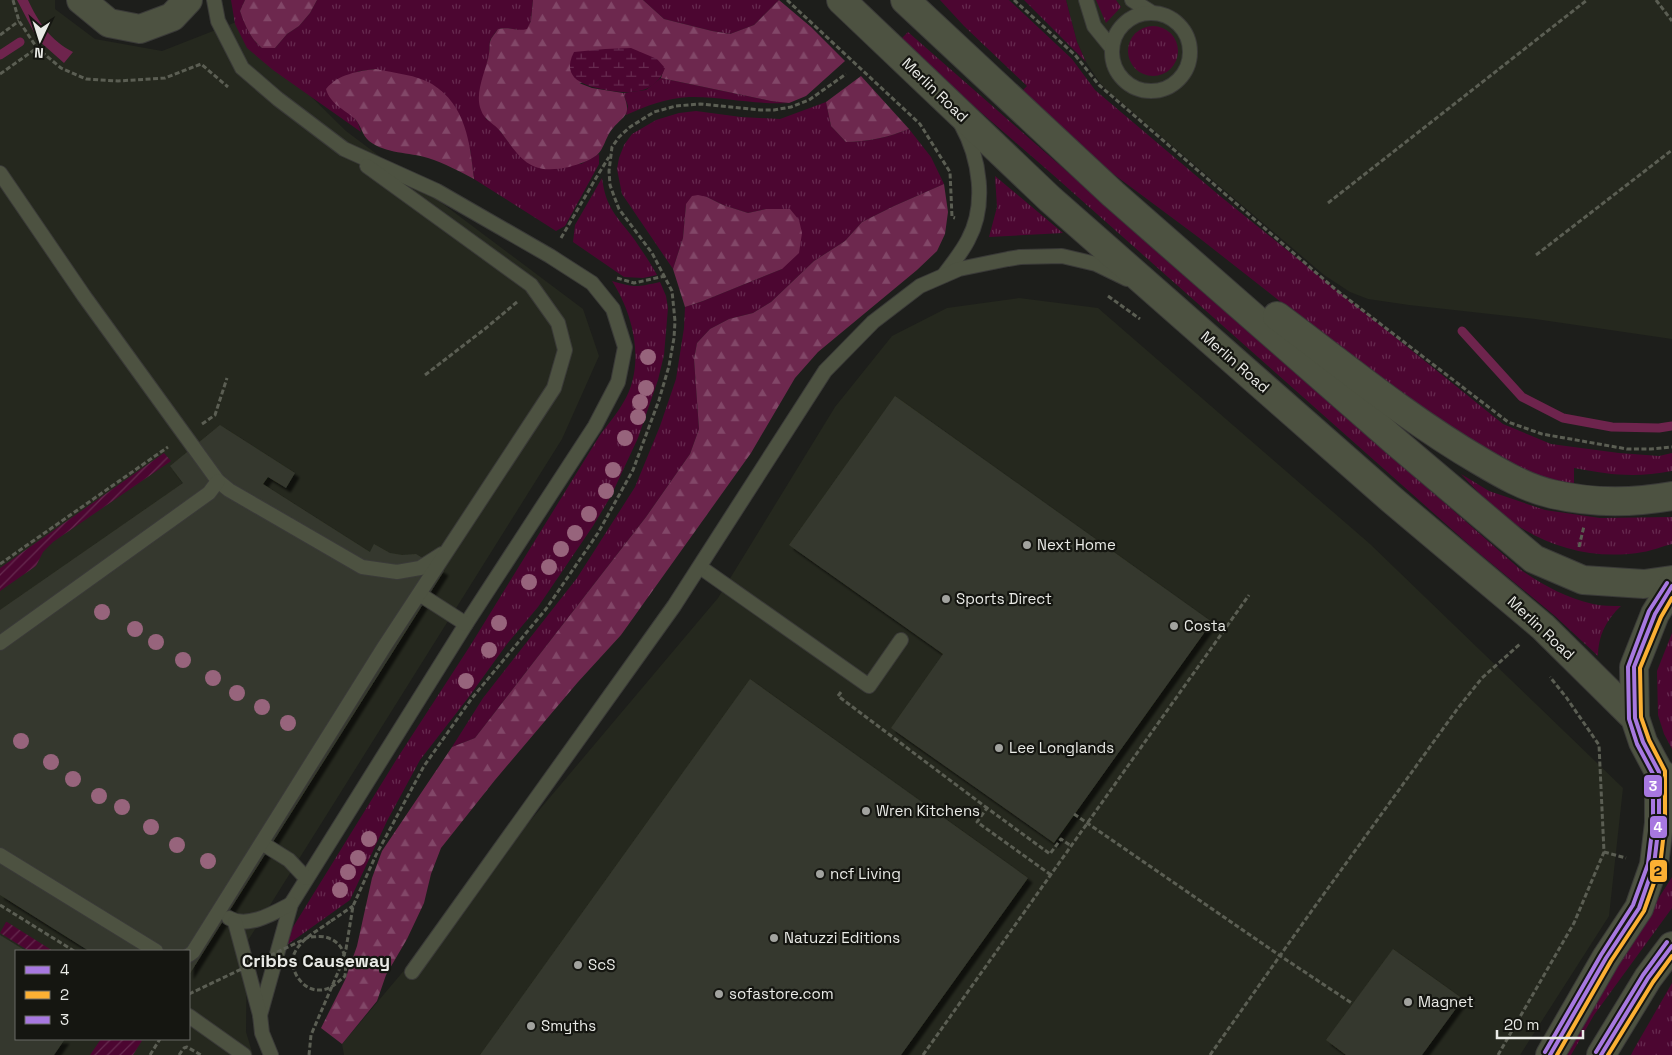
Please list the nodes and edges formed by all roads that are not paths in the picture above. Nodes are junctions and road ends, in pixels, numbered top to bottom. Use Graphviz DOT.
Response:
graph roads {
  1 [pos="80,0"];
  2 [pos="188,0"];
  3 [pos="214,0"];
  4 [pos="841,0"];
  5 [pos="905,0"];
  6 [pos="1086,0"];
  7 [pos="1132,0"];
  8 [pos="1151,12"];
  9 [pos="1111,47"];
  10 [pos="949,103"];
  11 [pos="344,149"];
  12 [pos="0,173"];
  13 [pos="1113,194"];
  14 [pos="943,276"];
  15 [pos="1157,294"];
  16 [pos="218,481"];
  17 [pos="1672,496"];
  18 [pos="447,551"];
  19 [pos="700,567"];
  20 [pos="1672,580"];
  21 [pos="1672,586"];
  22 [pos="424,597"];
  23 [pos="466,624"];
  24 [pos="901,640"];
  25 [pos="0,643"];
  26 [pos="1635,718"];
  27 [pos="1666,777"];
  28 [pos="265,845"];
  29 [pos="0,855"];
  30 [pos="306,878"];
  31 [pos="291,904"];
  32 [pos="222,914"];
  33 [pos="236,922"];
  34 [pos="1672,946"];
  35 [pos="154,950"];
  36 [pos="190,954"];
  37 [pos="412,972"];
  38 [pos="260,1015"];
  39 [pos="190,1017"];
  40 [pos="244,1055"];
  41 [pos="271,1055"];
  42 [pos="1550,1055"];
  43 [pos="1601,1055"];
  1 -- 2 [label="street"];
  3 -- 11 [label="lane"];
  4 -- 10 [label="street, Merlin Road"];
  5 -- 13 [label="street"];
  6 -- 9 [label="lane"];
  7 -- 8 [label="lane"];
  8 -- 9 [label="lane"];
  8 -- 9 [label="lane"];
  10 -- 14 [label="lane"];
  10 -- 15 [label="street, Merlin Road"];
  11 -- 18 [label="lane"];
  11 -- 23 [label="lane"];
  12 -- 16 [label="lane"];
  13 -- 17 [label="street"];
  13 -- 20 [label="street"];
  14 -- 15 [label="lane"];
  14 -- 19 [label="lane"];
  15 -- 26 [label="street, Merlin Road"];
  16 -- 18 [label="lane"];
  16 -- 25 [label="lane"];
  18 -- 36 [label="lane"];
  19 -- 24 [label="lane"];
  19 -- 37 [label="lane"];
  21 -- 26 [label="street"];
  22 -- 23 [label="lane"];
  23 -- 30 [label="lane"];
  26 -- 27 [label="street"];
  27 -- 42 [label="street"];
  28 -- 30 [label="lane"];
  29 -- 35 [label="lane"];
  30 -- 31 [label="lane"];
  31 -- 33 [label="lane"];
  31 -- 38 [label="lane"];
  32 -- 33 [label="lane"];
  33 -- 38 [label="lane"];
  34 -- 43 [label="street"];
  38 -- 41 [label="lane"];
  39 -- 40 [label="lane"];
}
